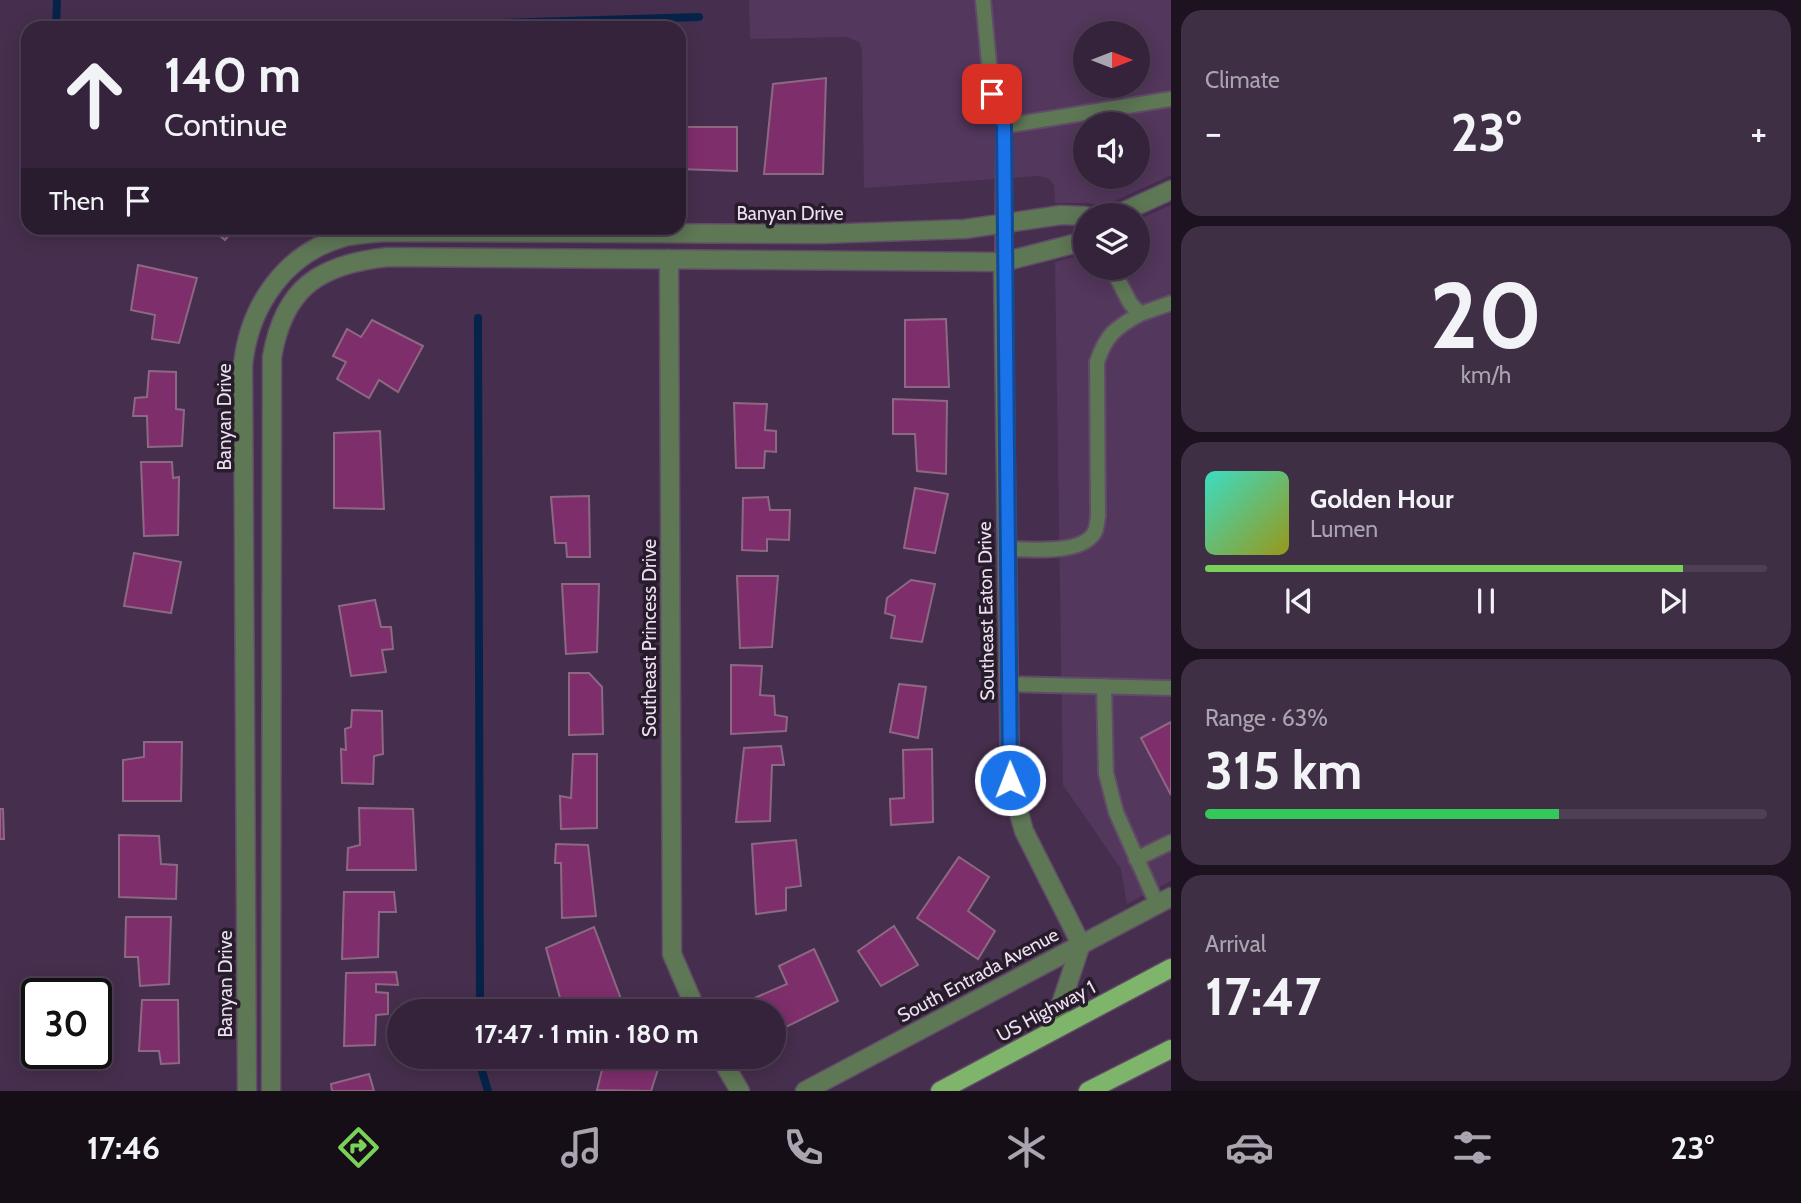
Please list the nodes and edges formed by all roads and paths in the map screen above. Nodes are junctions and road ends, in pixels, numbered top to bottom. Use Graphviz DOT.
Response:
graph roads {
  1 [pos="983,0"];
  2 [pos="1171,99"];
  3 [pos="1004,126"];
  4 [pos="1171,190"];
  5 [pos="1142,203"];
  6 [pos="1073,216"];
  7 [pos="1004,224"];
  8 [pos="686,234"];
  9 [pos="361,235"];
  10 [pos="503,235"];
  11 [pos="1073,244"];
  12 [pos="503,258"];
  13 [pos="669,259"];
  14 [pos="1003,262"];
  15 [pos="1118,280"];
  16 [pos="1171,303"];
  17 [pos="1140,314"];
  18 [pos="247,339"];
  19 [pos="274,347"];
  20 [pos="1007,549"];
  21 [pos="1008,684"];
  22 [pos="1104,686"];
  23 [pos="1171,688"];
  24 [pos="246,697"];
  25 [pos="271,697"];
  26 [pos="1171,842"];
  27 [pos="1136,859"];
  28 [pos="1164,900"];
  29 [pos="1081,944"];
  30 [pos="1171,968"];
  31 [pos="691,999"];
  32 [pos="1052,1031"];
  33 [pos="1171,1049"];
  34 [pos="727,1069"];
  35 [pos="247,1091"];
  36 [pos="271,1091"];
  37 [pos="740,1091"];
  38 [pos="805,1091"];
  39 [pos="940,1091"];
  40 [pos="1088,1091"];
  1 -- 3 [label="lane"];
  2 -- 3 [label="lane"];
  3 -- 7 [label="lane"];
  4 -- 5 [label="street"];
  6 -- 7 [label="street, Banyan Drive"];
  7 -- 8 [label="street, Banyan Drive"];
  7 -- 14 [label="lane"];
  9 -- 18 [label="street, Banyan Drive"];
  10 -- 12 [label="street"];
  11 -- 14 [label="street"];
  12 -- 13 [label="street"];
  12 -- 19 [label="street"];
  13 -- 14 [label="street"];
  13 -- 31 [label="street, Southeast Princess Drive"];
  14 -- 20 [label="street, Southeast Eaton Drive"];
  15 -- 17 [label="lane"];
  16 -- 17 [label="lane"];
  17 -- 20 [label="lane"];
  18 -- 19 [label="street"];
  18 -- 24 [label="street, Banyan Drive"];
  19 -- 25 [label="street"];
  20 -- 21 [label="street, Southeast Eaton Drive"];
  21 -- 22 [label="lane"];
  21 -- 29 [label="street, Southeast Eaton Drive"];
  22 -- 23 [label="lane"];
  22 -- 27 [label="lane"];
  24 -- 25 [label="street"];
  24 -- 35 [label="street, Banyan Drive"];
  25 -- 36 [label="street"];
  26 -- 27 [label="lane"];
  27 -- 28 [label="lane"];
  28 -- 29 [label="street, South Entrada Avenue"];
  29 -- 32 [label="street"];
  29 -- 38 [label="street, South Entrada Avenue"];
  30 -- 32 [label="main road, US Highway 1"];
  32 -- 39 [label="main road, US Highway 1"];
  33 -- 40 [label="main road"];
  34 -- 37 [label="street"];
}
